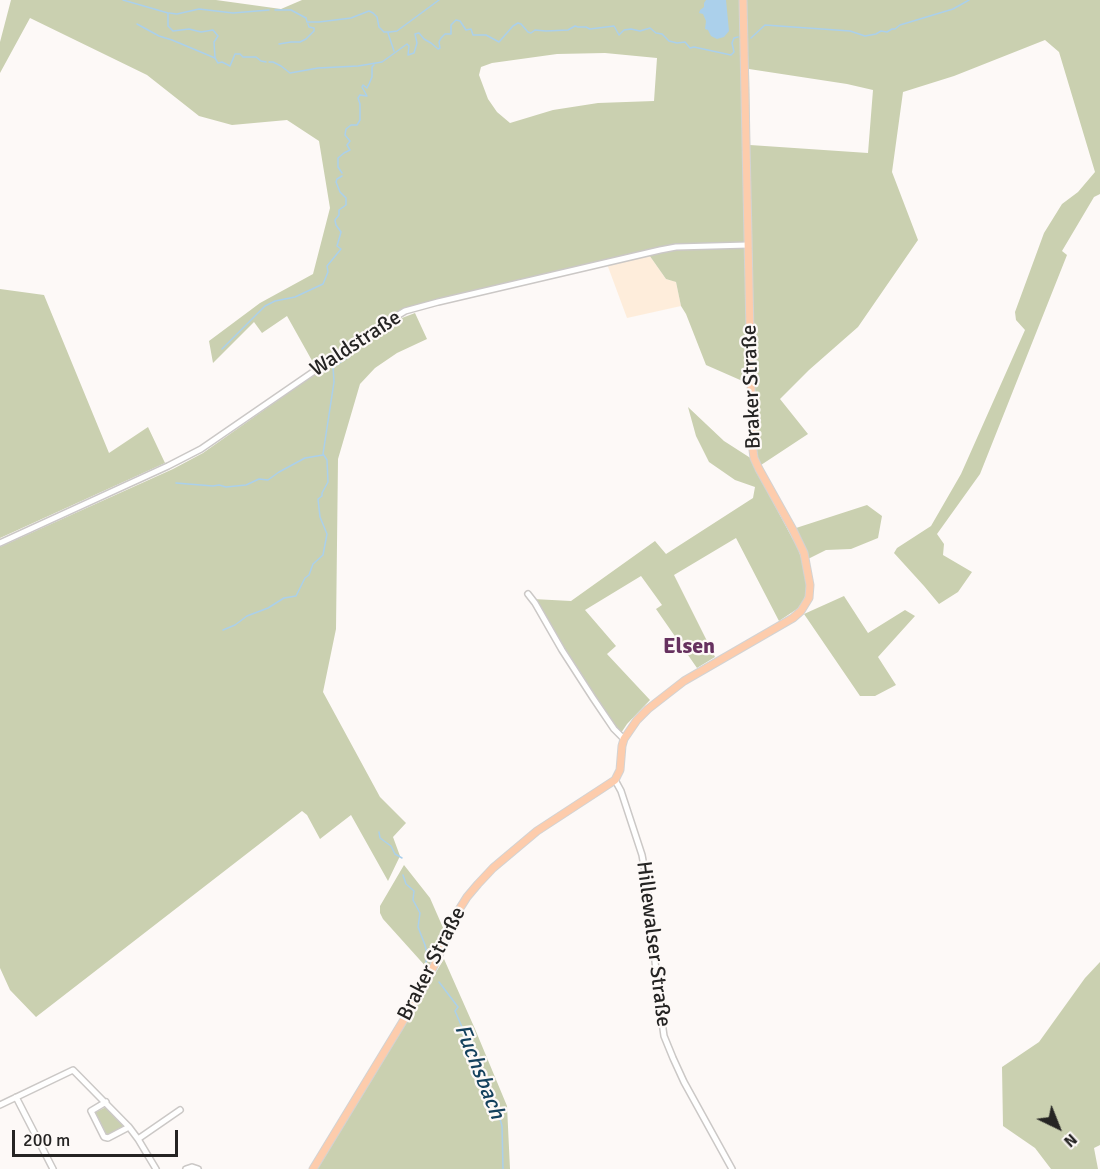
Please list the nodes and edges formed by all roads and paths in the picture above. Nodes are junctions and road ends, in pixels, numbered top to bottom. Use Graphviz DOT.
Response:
graph roads {
  1 [pos="743,0"];
  2 [pos="748,246"];
  3 [pos="0,543"];
  4 [pos="528,594"];
  5 [pos="624,739"];
  6 [pos="615,780"];
  7 [pos="16,1097"];
  8 [pos="106,1102"];
  9 [pos="0,1105"];
  10 [pos="180,1110"];
  11 [pos="129,1126"];
  12 [pos="138,1139"];
  13 [pos="53,1169"];
  14 [pos="156,1169"];
  15 [pos="186,1169"];
  16 [pos="198,1169"];
  17 [pos="313,1169"];
  18 [pos="732,1169"];
  1 -- 2 [label="main road, Braker Straße"];
  2 -- 3 [label="street, Waldstraße"];
  2 -- 5 [label="main road, Braker Straße"];
  4 -- 5 [label="street"];
  5 -- 6 [label="main road"];
  6 -- 17 [label="main road, Braker Straße"];
  6 -- 18 [label="street, Hillewalser Straße"];
  7 -- 8 [label="street"];
  7 -- 9 [label="street"];
  7 -- 13 [label="street"];
  8 -- 11 [label="street"];
  8 -- 11 [label="street"];
  10 -- 12 [label="street"];
  11 -- 12 [label="street"];
  12 -- 14 [label="street"];
  15 -- 16 [label="street"];
}
